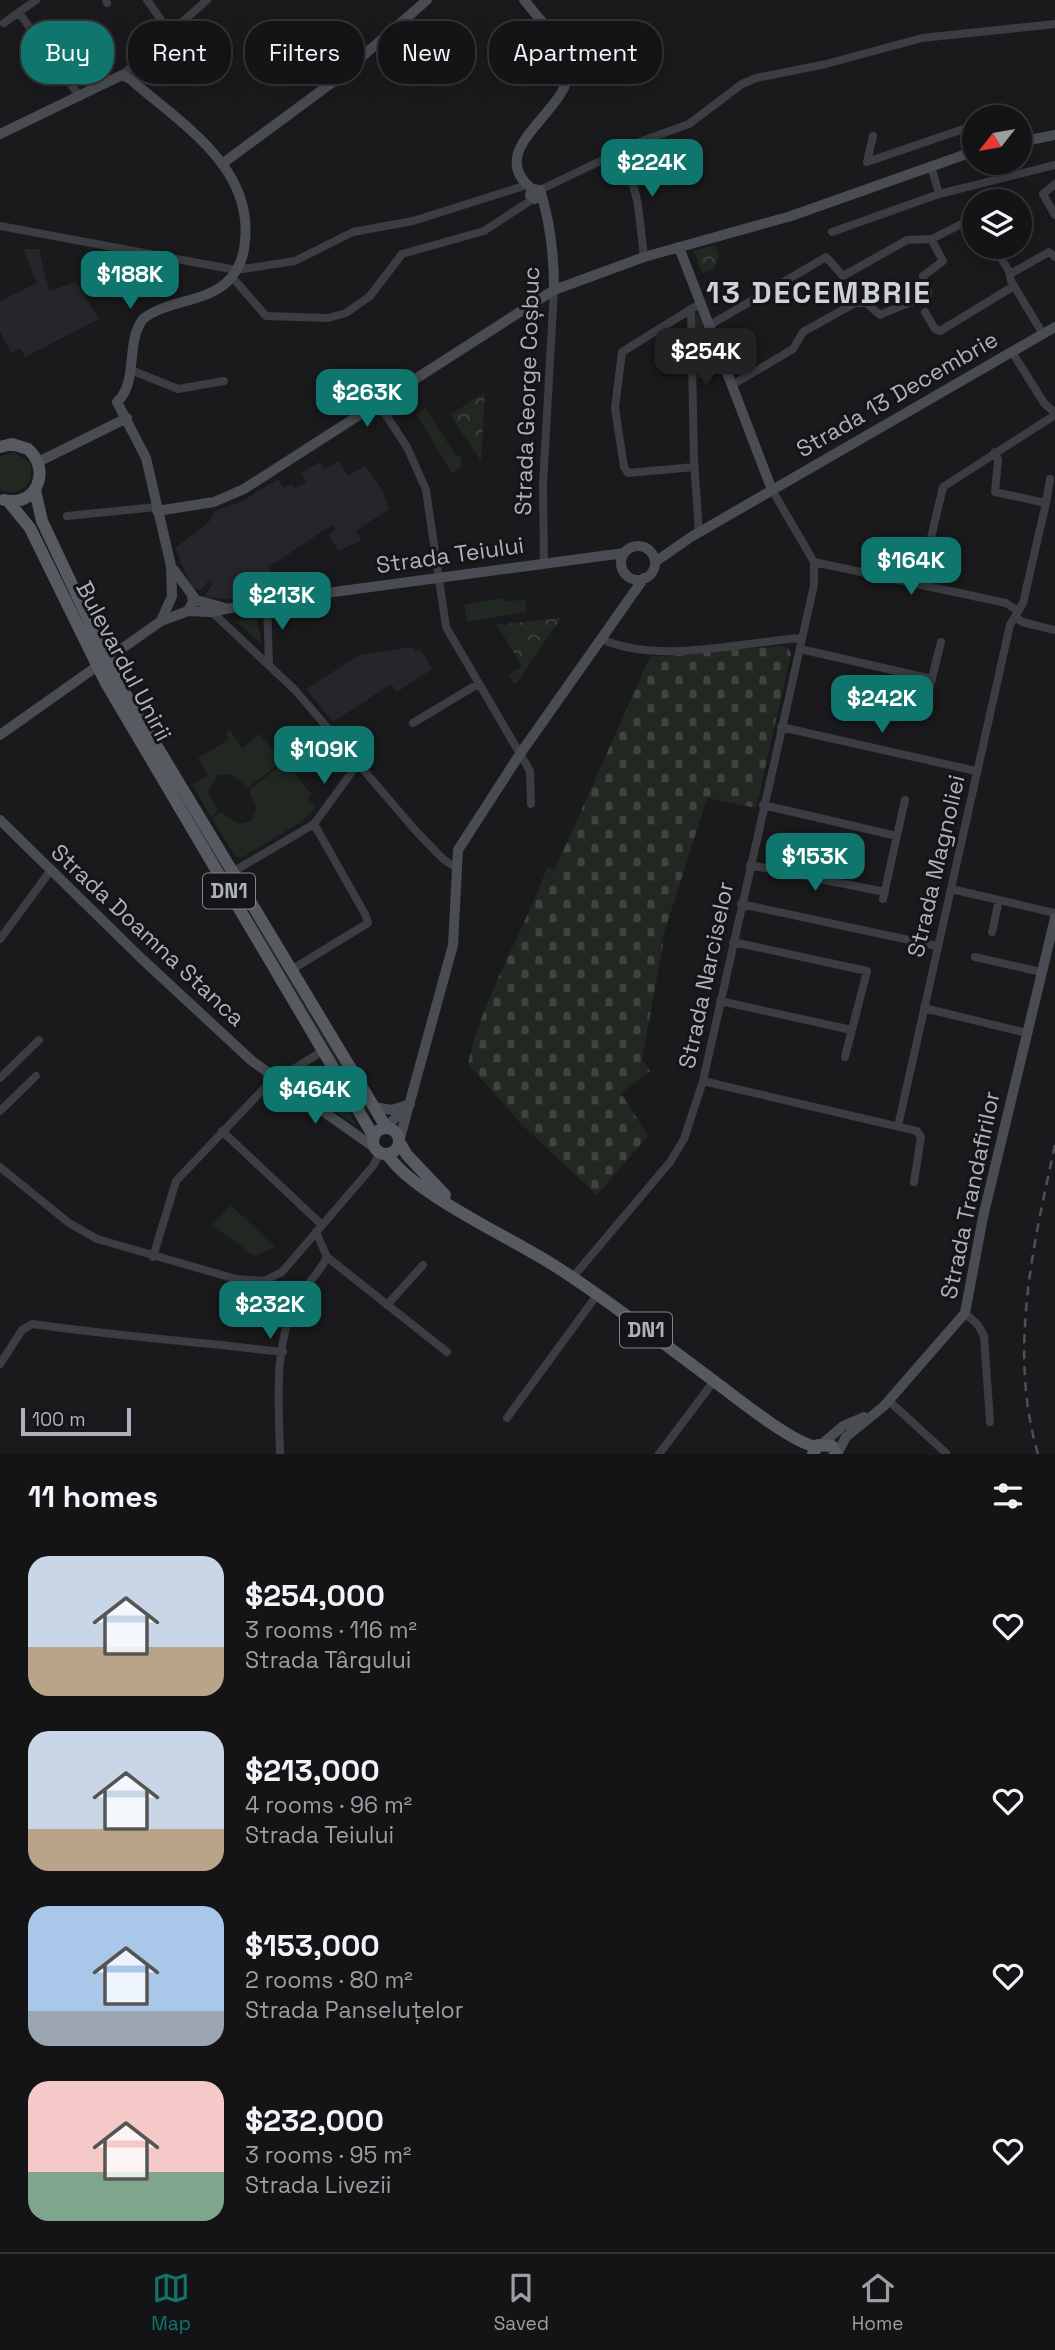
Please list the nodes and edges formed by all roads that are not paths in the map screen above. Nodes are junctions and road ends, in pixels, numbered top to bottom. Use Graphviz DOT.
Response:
graph roads {
  1 [pos="36,0"];
  2 [pos="147,0"];
  3 [pos="207,0"];
  4 [pos="427,0"];
  5 [pos="524,0"];
  6 [pos="19,13"];
  7 [pos="162,21"];
  8 [pos="185,21"];
  9 [pos="5,23"];
  10 [pos="1055,24"];
  11 [pos="128,70"];
  12 [pos="122,75"];
  13 [pos="80,97"];
  14 [pos="962,129"];
  15 [pos="0,134"];
  16 [pos="1055,135"];
  17 [pos="873,136"];
  18 [pos="1032,140"];
  19 [pos="625,150"];
  20 [pos="962,155"];
  21 [pos="223,163"];
  22 [pos="1055,165"];
  23 [pos="931,166"];
  24 [pos="1055,184"];
  25 [pos="535,193"];
  26 [pos="939,194"];
  27 [pos="1055,215"];
  28 [pos="962,224"];
  29 [pos="0,226"];
  30 [pos="832,232"];
  31 [pos="931,239"];
  32 [pos="679,247"];
  33 [pos="644,257"];
  34 [pos="1055,257"];
  35 [pos="1001,259"];
  36 [pos="234,273"];
  37 [pos="1010,274"];
  38 [pos="1014,286"];
  39 [pos="554,290"];
  40 [pos="696,306"];
  41 [pos="925,312"];
  42 [pos="710,325"];
  43 [pos="1055,327"];
  44 [pos="1043,334"];
  45 [pos="1012,352"];
  46 [pos="131,370"];
  47 [pos="224,381"];
  48 [pos="732,385"];
  49 [pos="378,402"];
  50 [pos="1055,414"];
  51 [pos="129,421"];
  52 [pos="0,435"];
  53 [pos="6,446"];
  54 [pos="995,452"];
  55 [pos="38,462"];
  56 [pos="694,467"];
  57 [pos="1051,479"];
  58 [pos="35,490"];
  59 [pos="772,490"];
  60 [pos="4,500"];
  61 [pos="1046,503"];
  62 [pos="156,509"];
  63 [pos="66,516"];
  64 [pos="699,533"];
  65 [pos="673,548"];
  66 [pos="647,549"];
  67 [pos="624,553"];
  68 [pos="598,556"];
  69 [pos="655,562"];
  70 [pos="814,562"];
  71 [pos="544,564"];
  72 [pos="171,566"];
  73 [pos="621,566"];
  74 [pos="438,578"];
  75 [pos="639,578"];
  76 [pos="920,584"];
  77 [pos="190,594"];
  78 [pos="172,599"];
  79 [pos="267,601"];
  80 [pos="225,608"];
  81 [pos="184,612"];
  82 [pos="212,612"];
  83 [pos="1017,614"];
  84 [pos="160,621"];
  85 [pos="1055,630"];
  86 [pos="802,638"];
  87 [pos="601,639"];
  88 [pos="940,642"];
  89 [pos="800,649"];
  90 [pos="104,663"];
  91 [pos="269,663"];
  92 [pos="932,679"];
  93 [pos="478,684"];
  94 [pos="925,706"];
  95 [pos="413,723"];
  96 [pos="781,727"];
  97 [pos="2,734"];
  98 [pos="520,754"];
  99 [pos="355,762"];
  100 [pos="976,771"];
  101 [pos="905,800"];
  102 [pos="531,804"];
  103 [pos="763,805"];
  104 [pos="0,820"];
  105 [pos="314,824"];
  106 [pos="897,836"];
  107 [pos="750,865"];
  108 [pos="455,867"];
  109 [pos="51,870"];
  110 [pos="228,875"];
  111 [pos="951,888"];
  112 [pos="999,900"];
  113 [pos="741,904"];
  114 [pos="1055,916"];
  115 [pos="253,919"];
  116 [pos="992,932"];
  117 [pos="0,939"];
  118 [pos="733,942"];
  119 [pos="937,946"];
  120 [pos="975,957"];
  121 [pos="291,970"];
  122 [pos="1041,972"];
  123 [pos="720,1001"];
  124 [pos="924,1008"];
  125 [pos="852,1030"];
  126 [pos="1027,1033"];
  127 [pos="39,1040"];
  128 [pos="324,1050"];
  129 [pos="845,1057"];
  130 [pos="36,1076"];
  131 [pos="0,1078"];
  132 [pos="274,1080"];
  133 [pos="703,1081"];
  134 [pos="410,1104"];
  135 [pos="374,1107"];
  136 [pos="0,1111"];
  137 [pos="898,1126"];
  138 [pos="386,1127"];
  139 [pos="222,1131"];
  140 [pos="400,1140"];
  141 [pos="379,1148"];
  142 [pos="0,1167"];
  143 [pos="914,1182"];
  144 [pos="455,1206"];
  145 [pos="319,1229"];
  146 [pos="327,1257"];
  147 [pos="153,1258"];
  148 [pos="423,1265"];
  149 [pos="573,1277"];
  150 [pos="597,1295"];
  151 [pos="387,1305"];
  152 [pos="965,1313"];
  153 [pos="283,1352"];
  154 [pos="447,1352"];
  155 [pos="0,1364"];
  156 [pos="714,1381"];
  157 [pos="889,1401"];
  158 [pos="759,1413"];
  159 [pos="877,1413"];
  160 [pos="507,1418"];
  161 [pos="990,1422"];
  162 [pos="817,1448"];
  163 [pos="946,1452"];
  164 [pos="280,1454"];
  165 [pos="659,1454"];
  166 [pos="805,1454"];
  167 [pos="837,1454"];
  1 -- 6 [label="street"];
  2 -- 7 [label="street"];
  3 -- 8 [label="street"];
  4 -- 21 [label="street"];
  5 -- 25 [label="street"];
  6 -- 9 [label="street"];
  6 -- 13 [label="street"];
  10 -- 19 [label="street"];
  11 -- 12 [label="street"];
  12 -- 13 [label="street"];
  12 -- 21 [label="street"];
  13 -- 15 [label="street"];
  14 -- 17 [label="street"];
  16 -- 18 [label="street"];
  19 -- 25 [label="street"];
  19 -- 33 [label="street"];
  20 -- 23 [label="street"];
  21 -- 36 [label="street"];
  22 -- 26 [label="street"];
  23 -- 26 [label="street"];
  23 -- 32 [label="street"];
  24 -- 27 [label="street"];
  25 -- 36 [label="street"];
  25 -- 36 [label="street"];
  25 -- 39 [label="street, Strada George Coșbuc"];
  26 -- 30 [label="street"];
  28 -- 31 [label="street"];
  29 -- 36 [label="street"];
  31 -- 42 [label="street"];
  31 -- 48 [label="street"];
  32 -- 33 [label="street"];
  32 -- 40 [label="street"];
  33 -- 39 [label="street"];
  34 -- 37 [label="street"];
  35 -- 37 [label="street"];
  36 -- 46 [label="street"];
  37 -- 38 [label="street"];
  38 -- 41 [label="street, Strada 13 Decembrie"];
  38 -- 44 [label="street"];
  39 -- 49 [label="street"];
  39 -- 71 [label="street, Strada George Coșbuc"];
  40 -- 42 [label="street"];
  40 -- 56 [label="street"];
  40 -- 56 [label="street"];
  42 -- 48 [label="street"];
  43 -- 44 [label="street, Strada 13 Decembrie"];
  44 -- 45 [label="street, Strada 13 Decembrie"];
  45 -- 50 [label="street"];
  45 -- 59 [label="street, Strada 13 Decembrie"];
  46 -- 47 [label="street"];
  46 -- 51 [label="street"];
  48 -- 59 [label="street"];
  49 -- 62 [label="street"];
  49 -- 74 [label="street"];
  50 -- 54 [label="street"];
  51 -- 55 [label="street"];
  51 -- 62 [label="street"];
  52 -- 53 [label="main road"];
  53 -- 55 [label="main road"];
  54 -- 61 [label="street"];
  54 -- 76 [label="street"];
  55 -- 58 [label="main road, Bulevardul Unirii / DN1"];
  56 -- 64 [label="street"];
  57 -- 61 [label="street, Strada Magnoliei"];
  58 -- 60 [label="main road, Bulevardul Unirii / DN1"];
  58 -- 90 [label="main road, Bulevardul Unirii / DN1"];
  59 -- 64 [label="street, Strada 13 Decembrie"];
  59 -- 70 [label="street"];
  60 -- 90 [label="main road, Bulevardul Unirii / DN1"];
  61 -- 83 [label="street, Strada Magnoliei"];
  62 -- 63 [label="street"];
  62 -- 72 [label="street"];
  64 -- 65 [label="street, Strada 13 Decembrie"];
  65 -- 66 [label="street, Strada 13 Decembrie"];
  65 -- 69 [label="street, Strada 13 Decembrie"];
  66 -- 67 [label="street"];
  66 -- 69 [label="street"];
  67 -- 68 [label="street, Strada Teiului"];
  67 -- 73 [label="street"];
  68 -- 71 [label="street, Strada Teiului"];
  68 -- 73 [label="street"];
  69 -- 75 [label="street"];
  70 -- 76 [label="street"];
  70 -- 86 [label="street, Strada Narciselor"];
  71 -- 74 [label="street, Strada Teiului"];
  72 -- 77 [label="street"];
  72 -- 78 [label="street"];
  73 -- 75 [label="street"];
  74 -- 79 [label="street, Strada Teiului"];
  74 -- 93 [label="street"];
  75 -- 87 [label="street"];
  76 -- 83 [label="street"];
  77 -- 78 [label="street"];
  77 -- 80 [label="street"];
  77 -- 81 [label="street"];
  78 -- 81 [label="street"];
  78 -- 84 [label="street"];
  79 -- 80 [label="street, Strada Teiului"];
  79 -- 91 [label="street"];
  80 -- 82 [label="street, Strada Teiului"];
  81 -- 82 [label="street, Strada Teiului"];
  81 -- 84 [label="street"];
  82 -- 91 [label="street"];
  83 -- 85 [label="street"];
  83 -- 100 [label="street, Strada Magnoliei"];
  84 -- 90 [label="street"];
  86 -- 87 [label="street"];
  86 -- 89 [label="street, Strada Narciselor"];
  87 -- 98 [label="street"];
  88 -- 92 [label="street"];
  89 -- 92 [label="street"];
  89 -- 96 [label="street, Strada Narciselor"];
  90 -- 97 [label="street"];
  90 -- 110 [label="main road, Bulevardul Unirii / DN1"];
  91 -- 99 [label="street"];
  92 -- 94 [label="street"];
  93 -- 95 [label="street"];
  93 -- 98 [label="street"];
  96 -- 100 [label="street"];
  96 -- 103 [label="street, Strada Narciselor"];
  98 -- 102 [label="street"];
  98 -- 108 [label="street"];
  99 -- 105 [label="street"];
  99 -- 108 [label="street"];
  100 -- 111 [label="street, Strada Magnoliei"];
  101 -- 106 [label="street"];
  103 -- 106 [label="street"];
  103 -- 107 [label="street, Strada Narciselor"];
  104 -- 109 [label="street, Strada Doamna Stanca"];
  105 -- 110 [label="street"];
  105 -- 121 [label="street"];
  106 -- 107 [label="street"];
  107 -- 113 [label="street, Strada Narciselor"];
  108 -- 134 [label="street"];
  109 -- 117 [label="street"];
  109 -- 132 [label="street, Strada Doamna Stanca"];
  110 -- 115 [label="main road, Bulevardul Unirii / DN1"];
  111 -- 112 [label="street"];
  111 -- 119 [label="street, Strada Magnoliei"];
  112 -- 114 [label="street"];
  112 -- 116 [label="street"];
  113 -- 118 [label="street, Strada Narciselor"];
  113 -- 119 [label="street"];
  114 -- 122 [label="street, Strada Trandafirilor"];
  115 -- 121 [label="main road, Bulevardul Unirii / DN1"];
  115 -- 128 [label="main road, Bulevardul Unirii / DN1"];
  118 -- 123 [label="street, Strada Narciselor"];
  118 -- 125 [label="street"];
  119 -- 124 [label="street, Strada Magnoliei"];
  120 -- 122 [label="street"];
  121 -- 135 [label="main road, Bulevardul Unirii / DN1"];
  122 -- 126 [label="street, Strada Trandafirilor"];
  123 -- 125 [label="street"];
  123 -- 133 [label="street, Strada Narciselor"];
  124 -- 126 [label="street"];
  124 -- 137 [label="street, Strada Magnoliei"];
  125 -- 129 [label="street"];
  126 -- 152 [label="street, Strada Trandafirilor"];
  127 -- 131 [label="street"];
  128 -- 132 [label="street"];
  128 -- 141 [label="main road, Bulevardul Unirii / DN1"];
  130 -- 136 [label="street"];
  132 -- 139 [label="street"];
  132 -- 141 [label="street, Strada Doamna Stanca"];
  133 -- 137 [label="street"];
  133 -- 149 [label="street, Strada Narciselor"];
  134 -- 135 [label="street"];
  134 -- 138 [label="street"];
  134 -- 140 [label="street"];
  135 -- 138 [label="main road, Bulevardul Unirii / DN1"];
  137 -- 143 [label="street"];
  138 -- 140 [label="main road, DN1"];
  138 -- 141 [label="main road"];
  139 -- 145 [label="street"];
  139 -- 147 [label="street"];
  140 -- 141 [label="main road"];
  140 -- 144 [label="main road, Strada Doamna Stanca / DN1"];
  141 -- 144 [label="main road, Strada Doamna Stanca / DN1"];
  141 -- 145 [label="street"];
  142 -- 147 [label="street"];
  144 -- 149 [label="main road, Strada Doamna Stanca / DN1"];
  145 -- 146 [label="street"];
  145 -- 147 [label="street"];
  146 -- 151 [label="street"];
  146 -- 153 [label="street"];
  148 -- 151 [label="street"];
  149 -- 150 [label="main road, Strada Doamna Stanca / DN1"];
  150 -- 156 [label="main road, Strada Doamna Stanca / DN1"];
  150 -- 160 [label="street"];
  151 -- 154 [label="street"];
  152 -- 157 [label="street"];
  152 -- 161 [label="street, Strada Trandafirilor"];
  153 -- 155 [label="street"];
  153 -- 164 [label="street"];
  156 -- 158 [label="main road, Strada Doamna Stanca / DN1"];
  156 -- 165 [label="street"];
  157 -- 159 [label="street"];
  157 -- 163 [label="street"];
  158 -- 162 [label="main road, Strada Doamna Stanca / DN1"];
  158 -- 166 [label="main road, Strada Doamna Stanca / DN1"];
  159 -- 162 [label="street"];
  159 -- 167 [label="street"];
  162 -- 167 [label="main road, DN1"];
}
